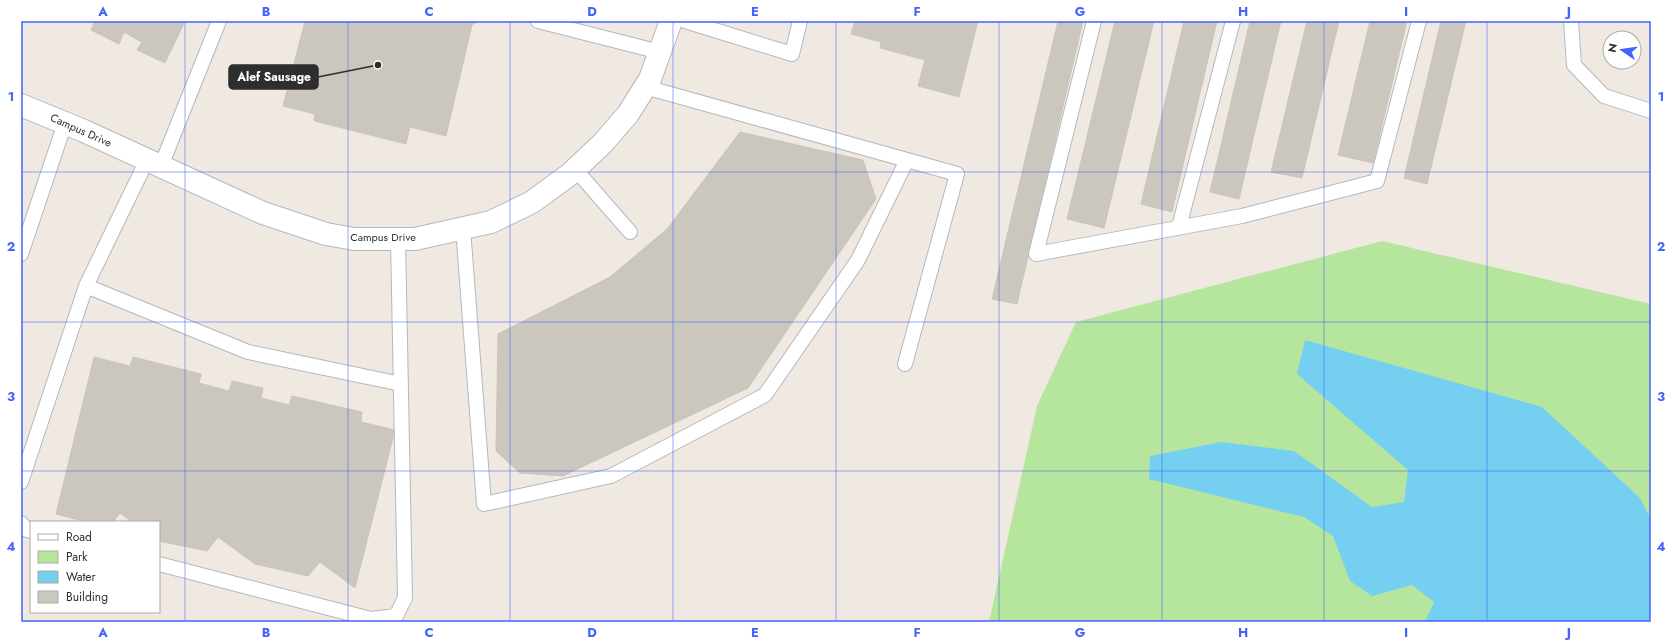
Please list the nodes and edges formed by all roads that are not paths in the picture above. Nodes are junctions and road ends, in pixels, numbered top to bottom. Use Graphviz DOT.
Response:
graph roads {
  1 [pos="220,21"];
  2 [pos="538,21"];
  3 [pos="671,21"];
  4 [pos="685,21"];
  5 [pos="800,21"];
  6 [pos="1094,21"];
  7 [pos="1233,21"];
  8 [pos="1419,21"];
  9 [pos="1571,21"];
  10 [pos="660,52"];
  11 [pos="645,87"];
  12 [pos="21,105"];
  13 [pos="1651,111"];
  14 [pos="65,123"];
  15 [pos="907,160"];
  16 [pos="154,163"];
  17 [pos="575,169"];
  18 [pos="1179,227"];
  19 [pos="463,228"];
  20 [pos="630,232"];
  21 [pos="398,239"];
  22 [pos="21,254"];
  23 [pos="86,286"];
  24 [pos="905,364"];
  25 [pos="401,384"];
  26 [pos="21,482"];
  27 [pos="21,523"];
  28 [pos="30,531"];
  29 [pos="160,564"];
  1 -- 16 [label="lane"];
  2 -- 10 [label="lane"];
  3 -- 10 [label="street, Campus Drive"];
  4 -- 5 [label="lane"];
  6 -- 18 [label="lane"];
  7 -- 18 [label="lane"];
  8 -- 18 [label="lane"];
  9 -- 13 [label="lane"];
  10 -- 11 [label="street, Campus Drive"];
  11 -- 15 [label="lane"];
  11 -- 17 [label="street, Campus Drive"];
  12 -- 14 [label="street, Campus Drive"];
  14 -- 16 [label="street, Campus Drive"];
  14 -- 22 [label="lane"];
  15 -- 19 [label="lane"];
  15 -- 24 [label="lane"];
  16 -- 21 [label="street, Campus Drive"];
  16 -- 23 [label="lane"];
  17 -- 19 [label="street, Campus Drive"];
  17 -- 20 [label="lane"];
  19 -- 21 [label="street, Campus Drive"];
  21 -- 25 [label="lane"];
  23 -- 25 [label="lane"];
  23 -- 26 [label="lane"];
  25 -- 29 [label="lane"];
  27 -- 28 [label="lane"];
}
